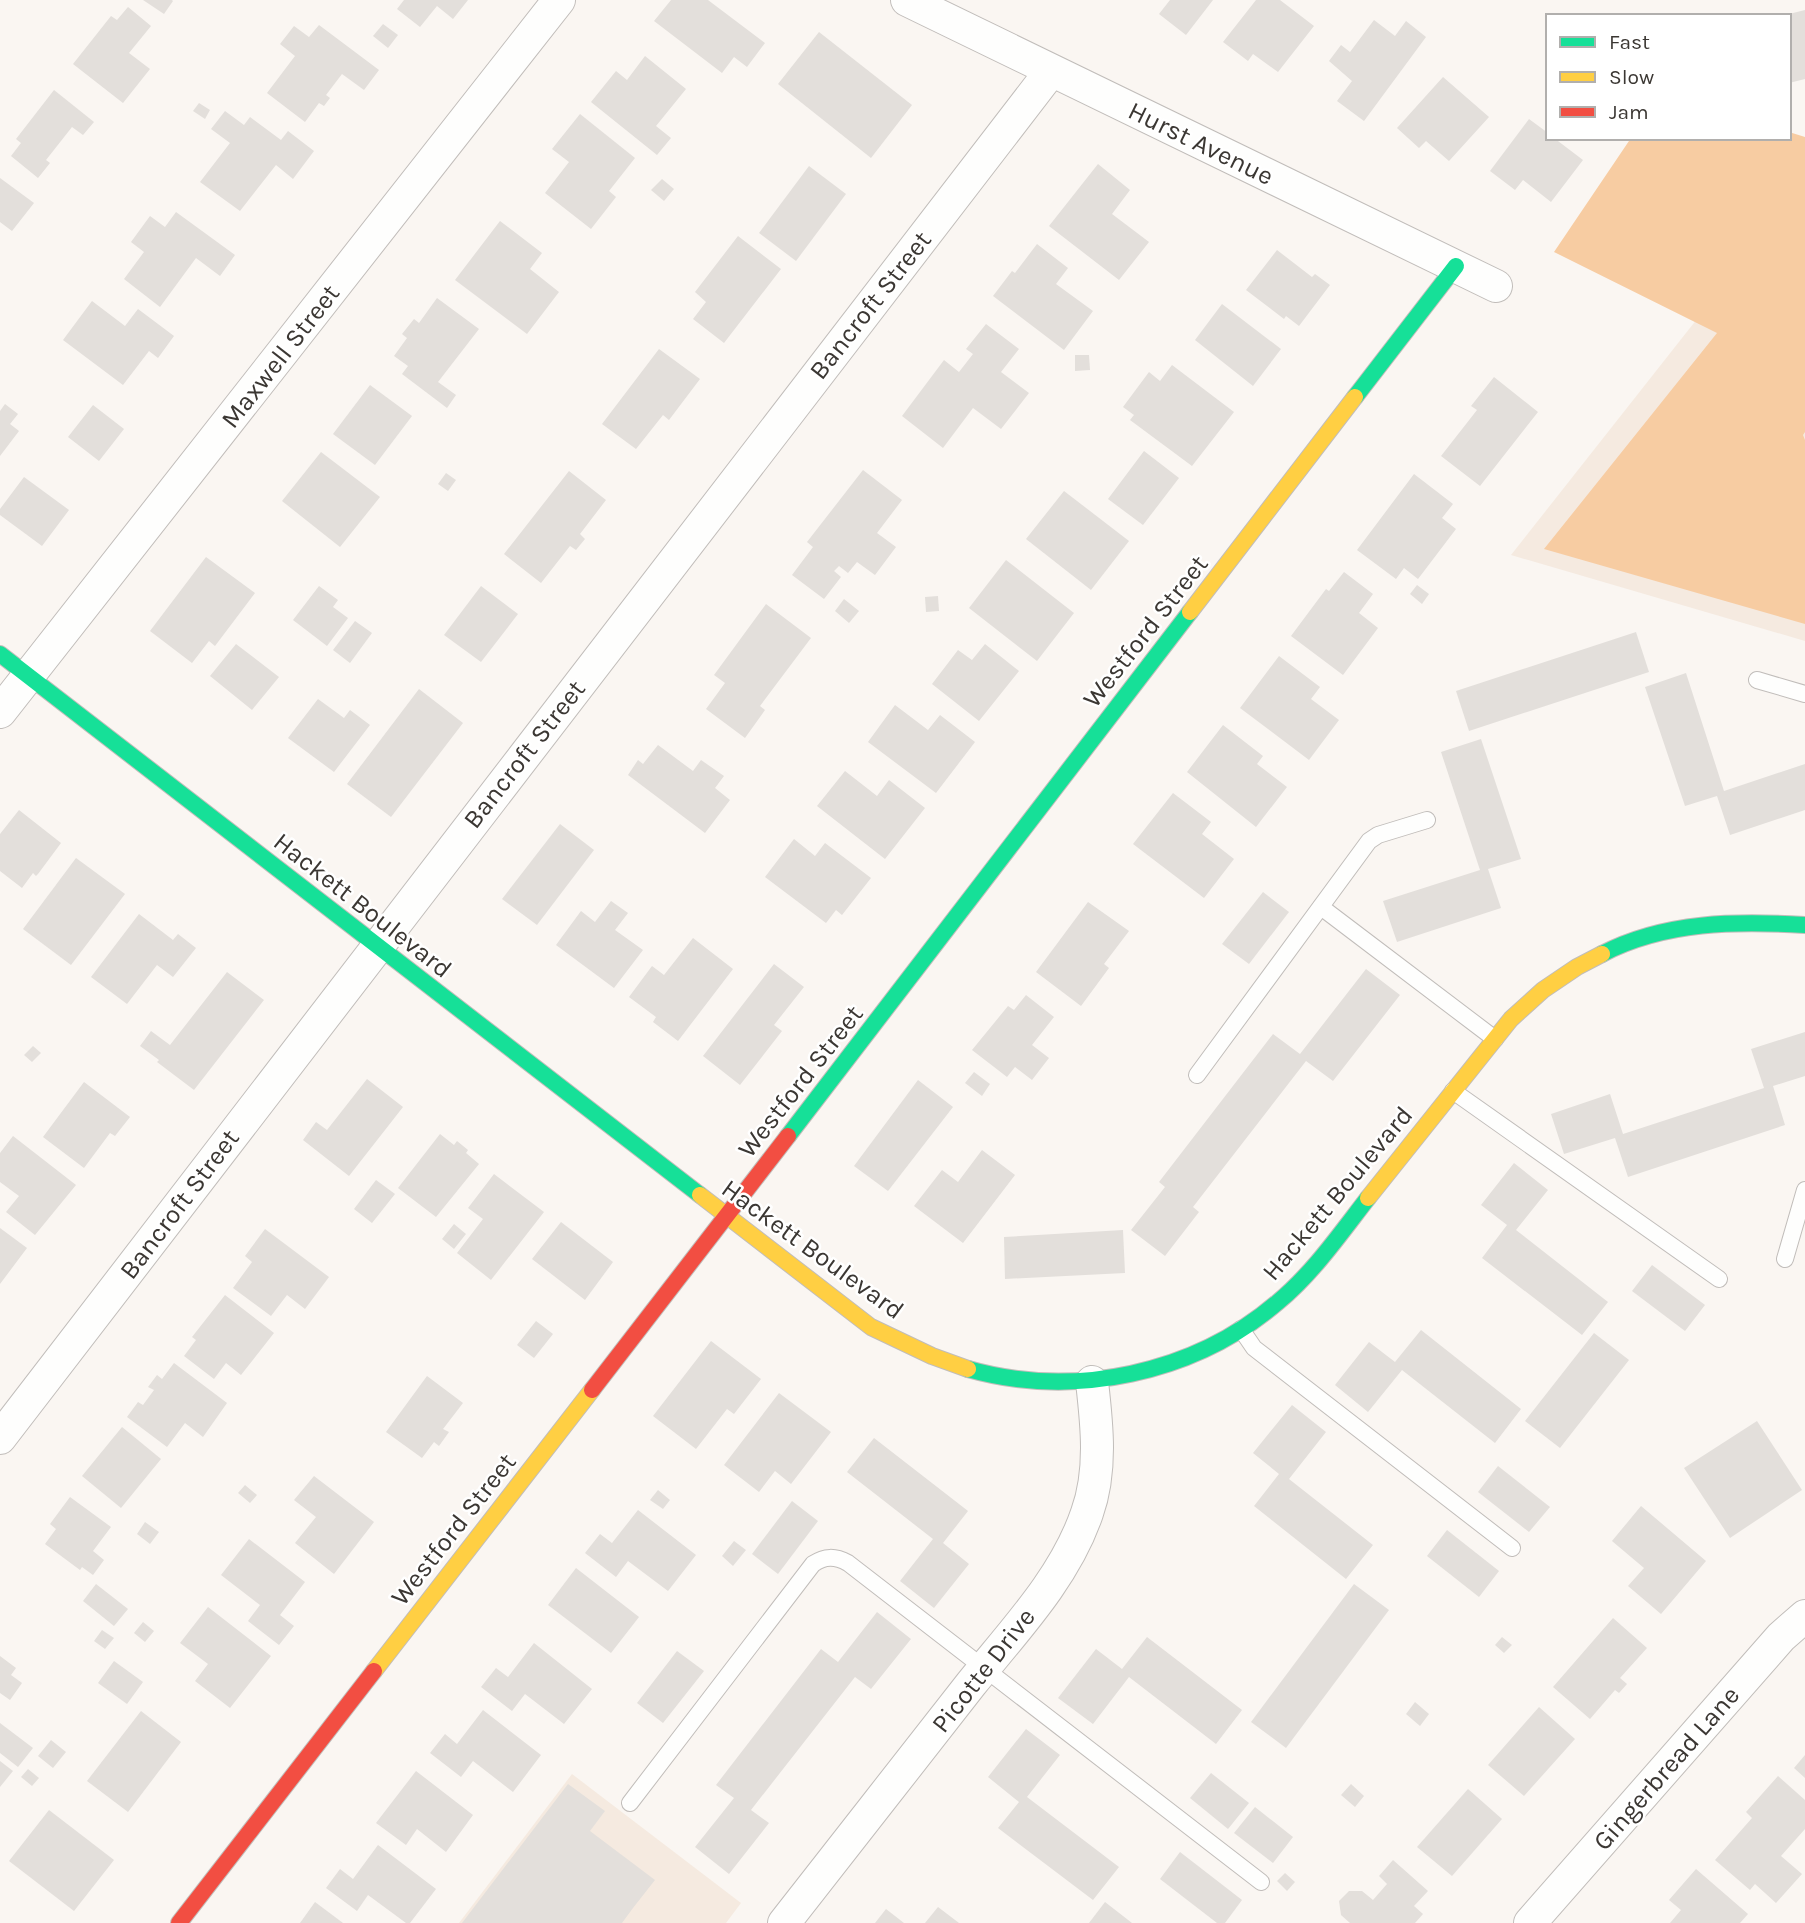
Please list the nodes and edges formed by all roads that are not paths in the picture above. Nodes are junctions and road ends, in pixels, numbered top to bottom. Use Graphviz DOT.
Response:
graph roads {
  1 [pos="559,0"];
  2 [pos="907,0"];
  3 [pos="1051,71"];
  4 [pos="1456,266"];
  5 [pos="1496,286"];
  6 [pos="0,654"];
  7 [pos="29,676"];
  8 [pos="1757,680"];
  9 [pos="1805,694"];
  10 [pos="0,712"];
  11 [pos="1427,820"];
  12 [pos="1321,907"];
  13 [pos="1805,925"];
  14 [pos="376,946"];
  15 [pos="1495,1039"];
  16 [pos="1197,1075"];
  17 [pos="1453,1091"];
  18 [pos="1805,1190"];
  19 [pos="726,1217"];
  20 [pos="1785,1259"];
  21 [pos="1719,1279"];
  22 [pos="1241,1329"];
  23 [pos="1092,1382"];
  24 [pos="0,1438"];
  25 [pos="1512,1548"];
  26 [pos="1805,1616"];
  27 [pos="984,1668"];
  28 [pos="630,1803"];
  29 [pos="1261,1882"];
  30 [pos="179,1923"];
  31 [pos="784,1923"];
  32 [pos="1530,1923"];
  1 -- 7 [label="street, Maxwell Street"];
  2 -- 3 [label="street, Hurst Avenue"];
  3 -- 4 [label="street, Hurst Avenue"];
  3 -- 14 [label="street, Bancroft Street"];
  4 -- 5 [label="street, Hurst Avenue"];
  4 -- 19 [label="street, Westford Street"];
  6 -- 7 [label="street, Hackett Boulevard"];
  7 -- 10 [label="street, Maxwell Street"];
  7 -- 14 [label="street, Hackett Boulevard"];
  8 -- 9 [label="lane"];
  11 -- 12 [label="lane"];
  12 -- 15 [label="lane"];
  12 -- 16 [label="lane"];
  13 -- 15 [label="street, Hackett Boulevard"];
  14 -- 19 [label="street, Hackett Boulevard"];
  14 -- 24 [label="street, Bancroft Street"];
  15 -- 17 [label="street, Hackett Boulevard"];
  17 -- 21 [label="lane"];
  17 -- 22 [label="street, Hackett Boulevard"];
  18 -- 20 [label="lane"];
  19 -- 23 [label="street, Hackett Boulevard"];
  19 -- 30 [label="street, Westford Street"];
  22 -- 23 [label="street, Hackett Boulevard"];
  22 -- 25 [label="lane"];
  23 -- 27 [label="street, Picotte Drive"];
  26 -- 32 [label="street, Gingerbread Lane"];
  27 -- 28 [label="lane"];
  27 -- 29 [label="lane"];
  27 -- 31 [label="street, Picotte Drive"];
}
